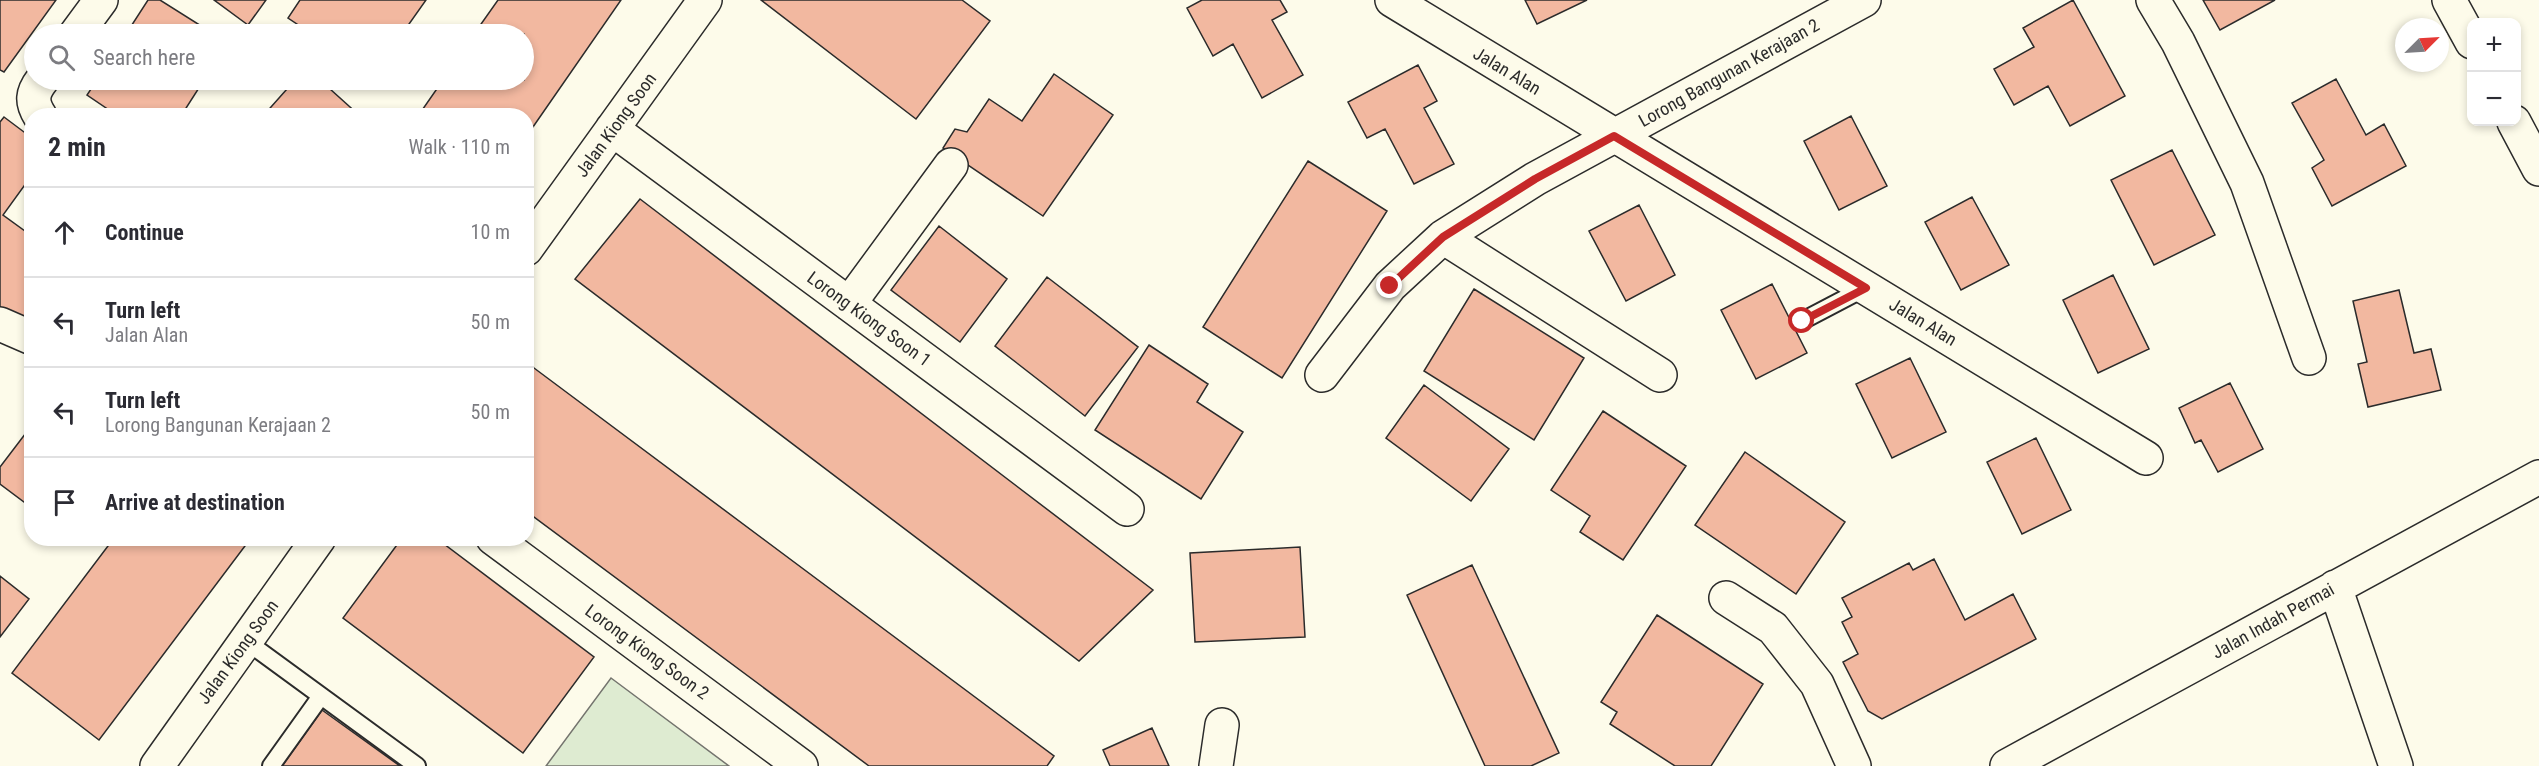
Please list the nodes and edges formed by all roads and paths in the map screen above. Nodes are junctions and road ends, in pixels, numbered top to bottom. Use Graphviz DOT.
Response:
graph roads {
  1 [pos="101,0"];
  2 [pos="705,0"];
  3 [pos="1392,0"];
  4 [pos="1864,0"];
  5 [pos="2153,0"];
  6 [pos="2449,0"];
  7 [pos="83,24"];
  8 [pos="2467,33"];
  9 [pos="34,90"];
  10 [pos="36,108"];
  11 [pos="2516,126"];
  12 [pos="612,129"];
  13 [pos="1614,136"];
  14 [pos="951,165"];
  15 [pos="2539,169"];
  16 [pos="1443,237"];
  17 [pos="534,238"];
  18 [pos="1866,288"];
  19 [pos="849,304"];
  20 [pos="1802,321"];
  21 [pos="0,324"];
  22 [pos="24,334"];
  23 [pos="2309,358"];
  24 [pos="1322,375"];
  25 [pos="1660,375"];
  26 [pos="2146,458"];
  27 [pos="2539,477"];
  28 [pos="1126,509"];
  29 [pos="313,546"];
  30 [pos="504,546"];
  31 [pos="2335,587"];
  32 [pos="1726,598"];
  33 [pos="246,641"];
  34 [pos="321,696"];
  35 [pos="1222,725"];
  36 [pos="157,766"];
  37 [pos="271,766"];
  38 [pos="417,766"];
  39 [pos="801,766"];
  40 [pos="1216,766"];
  41 [pos="1854,766"];
  42 [pos="2007,766"];
  43 [pos="2396,766"];
  1 -- 7 [label="street"];
  2 -- 12 [label="street, Jalan Kiong Soon"];
  3 -- 13 [label="street, Jalan Alan"];
  4 -- 13 [label="street, Lorong Bangunan Kerajaan 2"];
  5 -- 23 [label="street"];
  6 -- 8 [label="street"];
  9 -- 10 [label="street"];
  11 -- 15 [label="street"];
  12 -- 17 [label="street, Jalan Kiong Soon"];
  12 -- 19 [label="street, Lorong Kiong Soon 1"];
  13 -- 16 [label="street, Lorong Bangunan Kerajaan 2"];
  13 -- 18 [label="street, Jalan Alan"];
  14 -- 19 [label="street"];
  16 -- 24 [label="street, Lorong Bangunan Kerajaan 2"];
  16 -- 25 [label="street"];
  18 -- 20 [label="lane"];
  18 -- 26 [label="street, Jalan Alan"];
  19 -- 28 [label="street, Lorong Kiong Soon 1"];
  21 -- 22 [label="street"];
  27 -- 31 [label="street, Jalan Indah Permai"];
  29 -- 33 [label="street, Jalan Kiong Soon"];
  30 -- 39 [label="street, Lorong Kiong Soon 2"];
  31 -- 42 [label="street, Jalan Indah Permai"];
  31 -- 43 [label="street"];
  32 -- 41 [label="street"];
  33 -- 34 [label="lane"];
  33 -- 36 [label="street, Jalan Kiong Soon"];
  34 -- 37 [label="lane"];
  34 -- 38 [label="lane"];
  35 -- 40 [label="street"];
}
